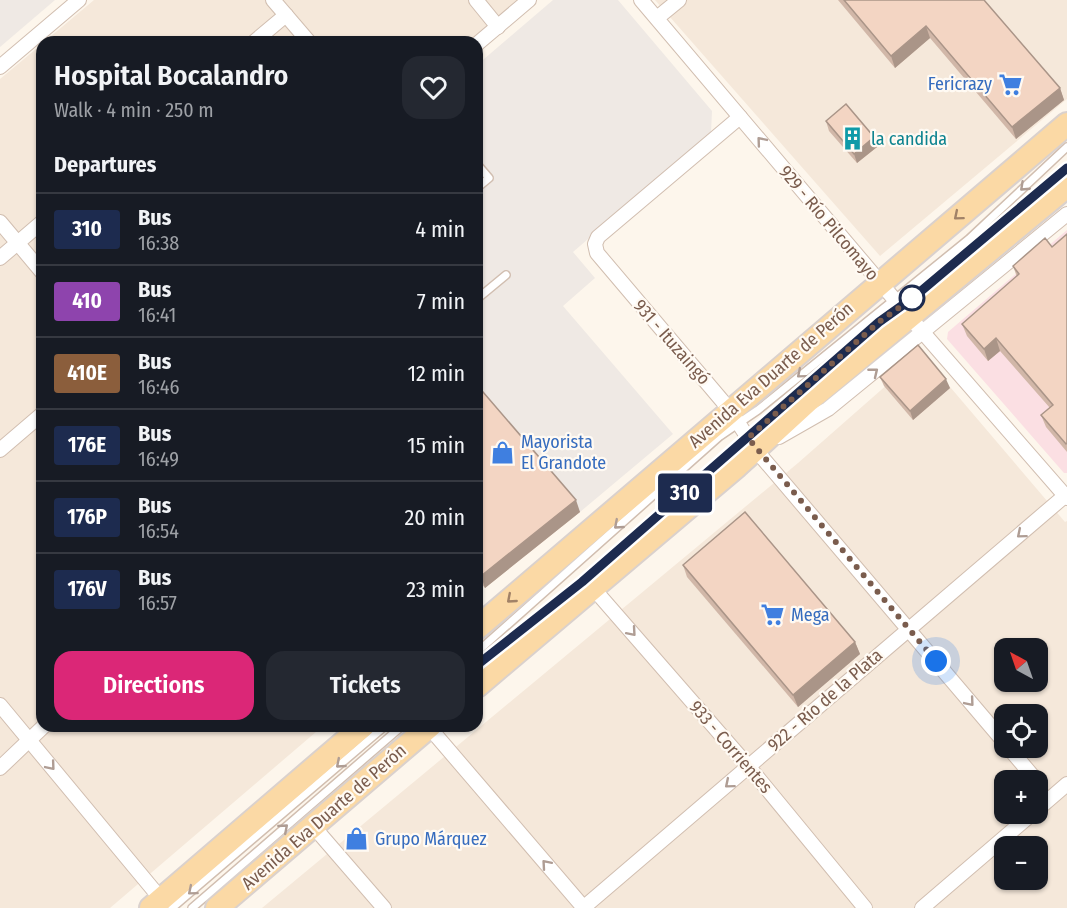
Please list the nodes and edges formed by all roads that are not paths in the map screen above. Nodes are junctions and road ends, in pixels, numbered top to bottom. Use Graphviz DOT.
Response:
graph roads {
  1 [pos="79,0"];
  2 [pos="273,0"];
  3 [pos="476,0"];
  4 [pos="529,0"];
  5 [pos="640,0"];
  6 [pos="679,0"];
  7 [pos="286,15"];
  8 [pos="657,18"];
  9 [pos="498,27"];
  10 [pos="36,36"];
  11 [pos="37,36"];
  12 [pos="261,36"];
  13 [pos="304,36"];
  14 [pos="483,39"];
  15 [pos="0,67"];
  16 [pos="740,117"];
  17 [pos="1067,124"];
  18 [pos="1067,147"];
  19 [pos="1067,168"];
  20 [pos="483,171"];
  21 [pos="483,183"];
  22 [pos="1067,186"];
  23 [pos="1067,214"];
  24 [pos="0,222"];
  25 [pos="36,227"];
  26 [pos="18,243"];
  27 [pos="0,258"];
  28 [pos="36,265"];
  29 [pos="506,275"];
  30 [pos="483,294"];
  31 [pos="901,307"];
  32 [pos="862,323"];
  33 [pos="806,345"];
  34 [pos="789,370"];
  35 [pos="735,416"];
  36 [pos="36,419"];
  37 [pos="752,444"];
  38 [pos="0,450"];
  39 [pos="1066,496"];
  40 [pos="593,588"];
  41 [pos="483,623"];
  42 [pos="908,628"];
  43 [pos="483,647"];
  44 [pos="483,660"];
  45 [pos="483,681"];
  46 [pos="0,705"];
  47 [pos="994,730"];
  48 [pos="38,732"];
  49 [pos="356,732"];
  50 [pos="378,732"];
  51 [pos="395,732"];
  52 [pos="422,732"];
  53 [pos="434,732"];
  54 [pos="30,741"];
  55 [pos="1017,758"];
  56 [pos="748,767"];
  57 [pos="0,768"];
  58 [pos="1028,770"];
  59 [pos="1067,784"];
  60 [pos="1048,794"];
  61 [pos="1051,798"];
  62 [pos="1048,801"];
  63 [pos="1020,824"];
  64 [pos="313,826"];
  65 [pos="162,905"];
  66 [pos="192,908"];
  67 [pos="217,908"];
  68 [pos="384,908"];
  69 [pos="584,908"];
  70 [pos="865,908"];
  71 [pos="922,908"];
  1 -- 11 [label="street"];
  2 -- 7 [label="street"];
  3 -- 9 [label="street"];
  4 -- 9 [label="street"];
  5 -- 8 [label="street, 929 - Río Pilcomayo"];
  6 -- 8 [label="street"];
  7 -- 12 [label="street"];
  7 -- 13 [label="street"];
  8 -- 16 [label="street, 929 - Río Pilcomayo"];
  9 -- 14 [label="street"];
  10 -- 15 [label="street"];
  31 -- 16 [label="street, 929 - Río Pilcomayo, one-way"];
  16 -- 35 [label="street, 931 - Ituzaingó"];
  17 -- 31 [label="main road, Avenida Eva Duarte de Perón, one-way"];
  18 -- 31 [label="lane, one-way"];
  19 -- 31 [label="lane"];
  20 -- 21 [label="lane"];
  22 -- 31 [label="main road, Avenida Eva Duarte de Perón"];
  23 -- 31 [label="street, Avenida Eva Duarte de Perón"];
  24 -- 26 [label="street"];
  25 -- 26 [label="street"];
  26 -- 27 [label="street"];
  26 -- 28 [label="street"];
  29 -- 30 [label="lane"];
  31 -- 32 [label="lane"];
  31 -- 33 [label="main road, Avenida Eva Duarte de Perón"];
  37 -- 31 [label="main road, Avenida Eva Duarte de Perón, one-way"];
  31 -- 39 [label="street, 929 - Río Pilcomayo"];
  32 -- 34 [label="lane"];
  32 -- 35 [label="lane, one-way"];
  33 -- 34 [label="main road"];
  33 -- 35 [label="main road, Avenida Eva Duarte de Perón"];
  34 -- 35 [label="main road"];
  35 -- 37 [label="street, 931 - Ituzaingó"];
  35 -- 41 [label="main road, Avenida Eva Duarte de Perón, one-way"];
  35 -- 43 [label="lane, one-way"];
  36 -- 38 [label="street"];
  37 -- 40 [label="main road, Avenida Eva Duarte de Perón"];
  37 -- 42 [label="street, 931 - Ituzaingó"];
  37 -- 44 [label="lane"];
  39 -- 42 [label="street, 922 - Río de la Plata, one-way"];
  40 -- 45 [label="main road, Avenida Eva Duarte de Perón"];
  40 -- 56 [label="street, 933 - Corrientes, one-way"];
  42 -- 47 [label="street, 931 - Ituzaingó, one-way"];
  42 -- 56 [label="street, 922 - Río de la Plata"];
  46 -- 54 [label="street"];
  48 -- 54 [label="street"];
  49 -- 65 [label="main road"];
  50 -- 65 [label="lane, one-way"];
  66 -- 51 [label="lane, one-way"];
  52 -- 64 [label="main road, Avenida Eva Duarte de Perón"];
  69 -- 53 [label="street, one-way"];
  54 -- 57 [label="street"];
  54 -- 65 [label="street, one-way"];
  55 -- 58 [label="street"];
  56 -- 69 [label="street, 922 - Río de la Plata, one-way"];
  56 -- 70 [label="street, 933 - Corrientes"];
  59 -- 61 [label="street"];
  60 -- 61 [label="street"];
  61 -- 62 [label="street"];
  63 -- 71 [label="street"];
  64 -- 67 [label="main road, Avenida Eva Duarte de Perón"];
  64 -- 68 [label="street"];
}
